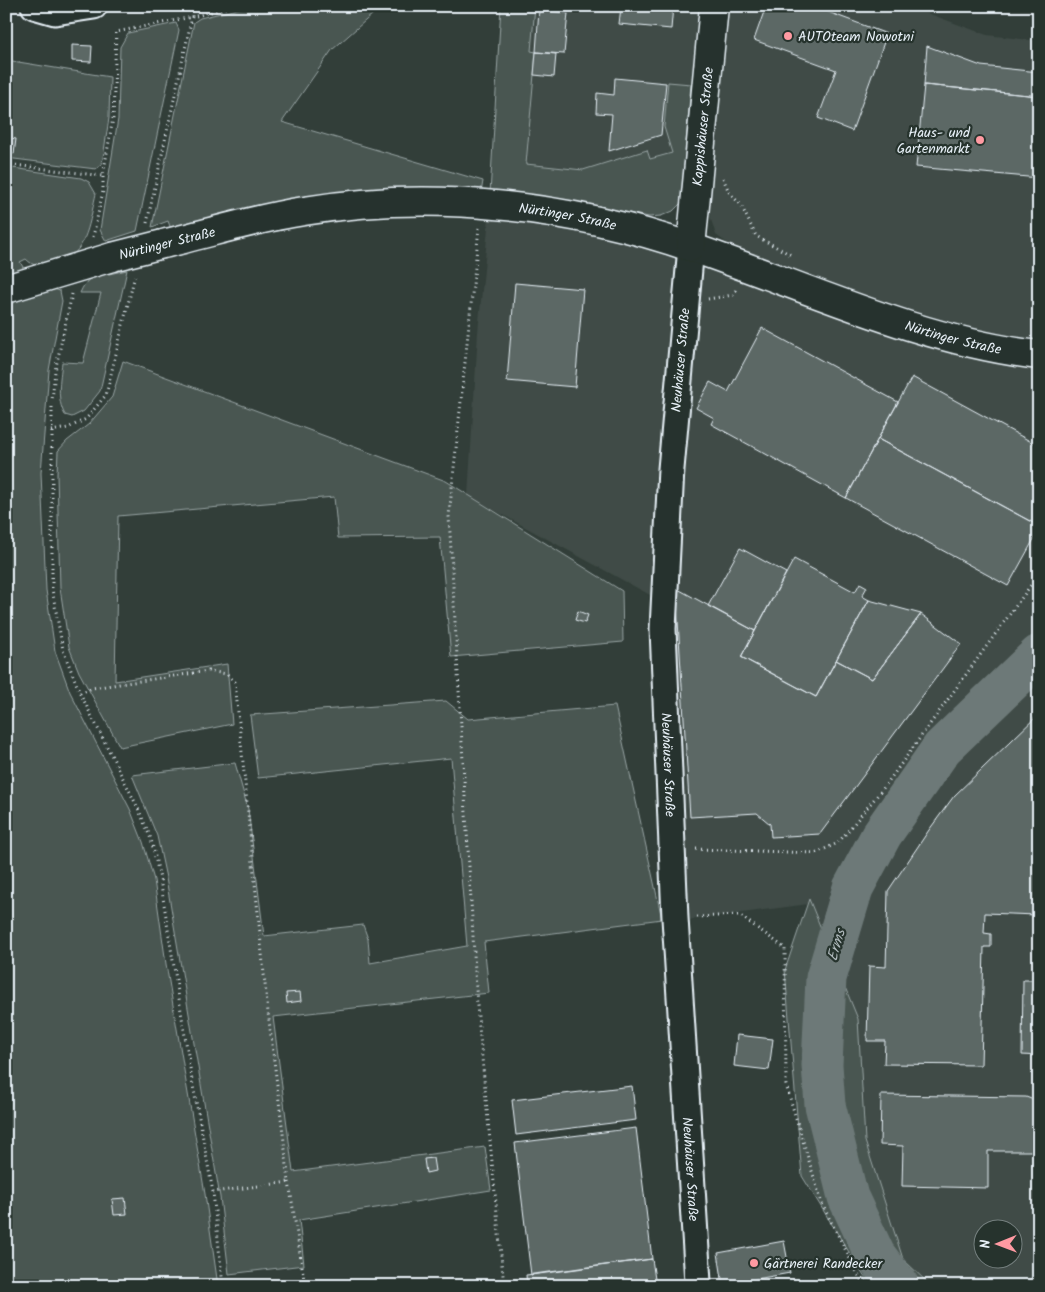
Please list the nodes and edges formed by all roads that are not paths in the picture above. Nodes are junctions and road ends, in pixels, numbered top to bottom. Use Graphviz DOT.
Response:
graph roads {
  1 [pos="34,6"];
  2 [pos="94,6"];
  3 [pos="714,6"];
  4 [pos="691,247"];
  5 [pos="6,289"];
  6 [pos="1039,355"];
  7 [pos="698,1282"];
  1 -- 2 [label="street"];
  3 -- 4 [label="street, Kappishäuser Straße"];
  4 -- 5 [label="street, Nürtinger Straße, bridge"];
  4 -- 6 [label="street, Nürtinger Straße"];
  4 -- 7 [label="street, Neuhäuser Straße"];
}
